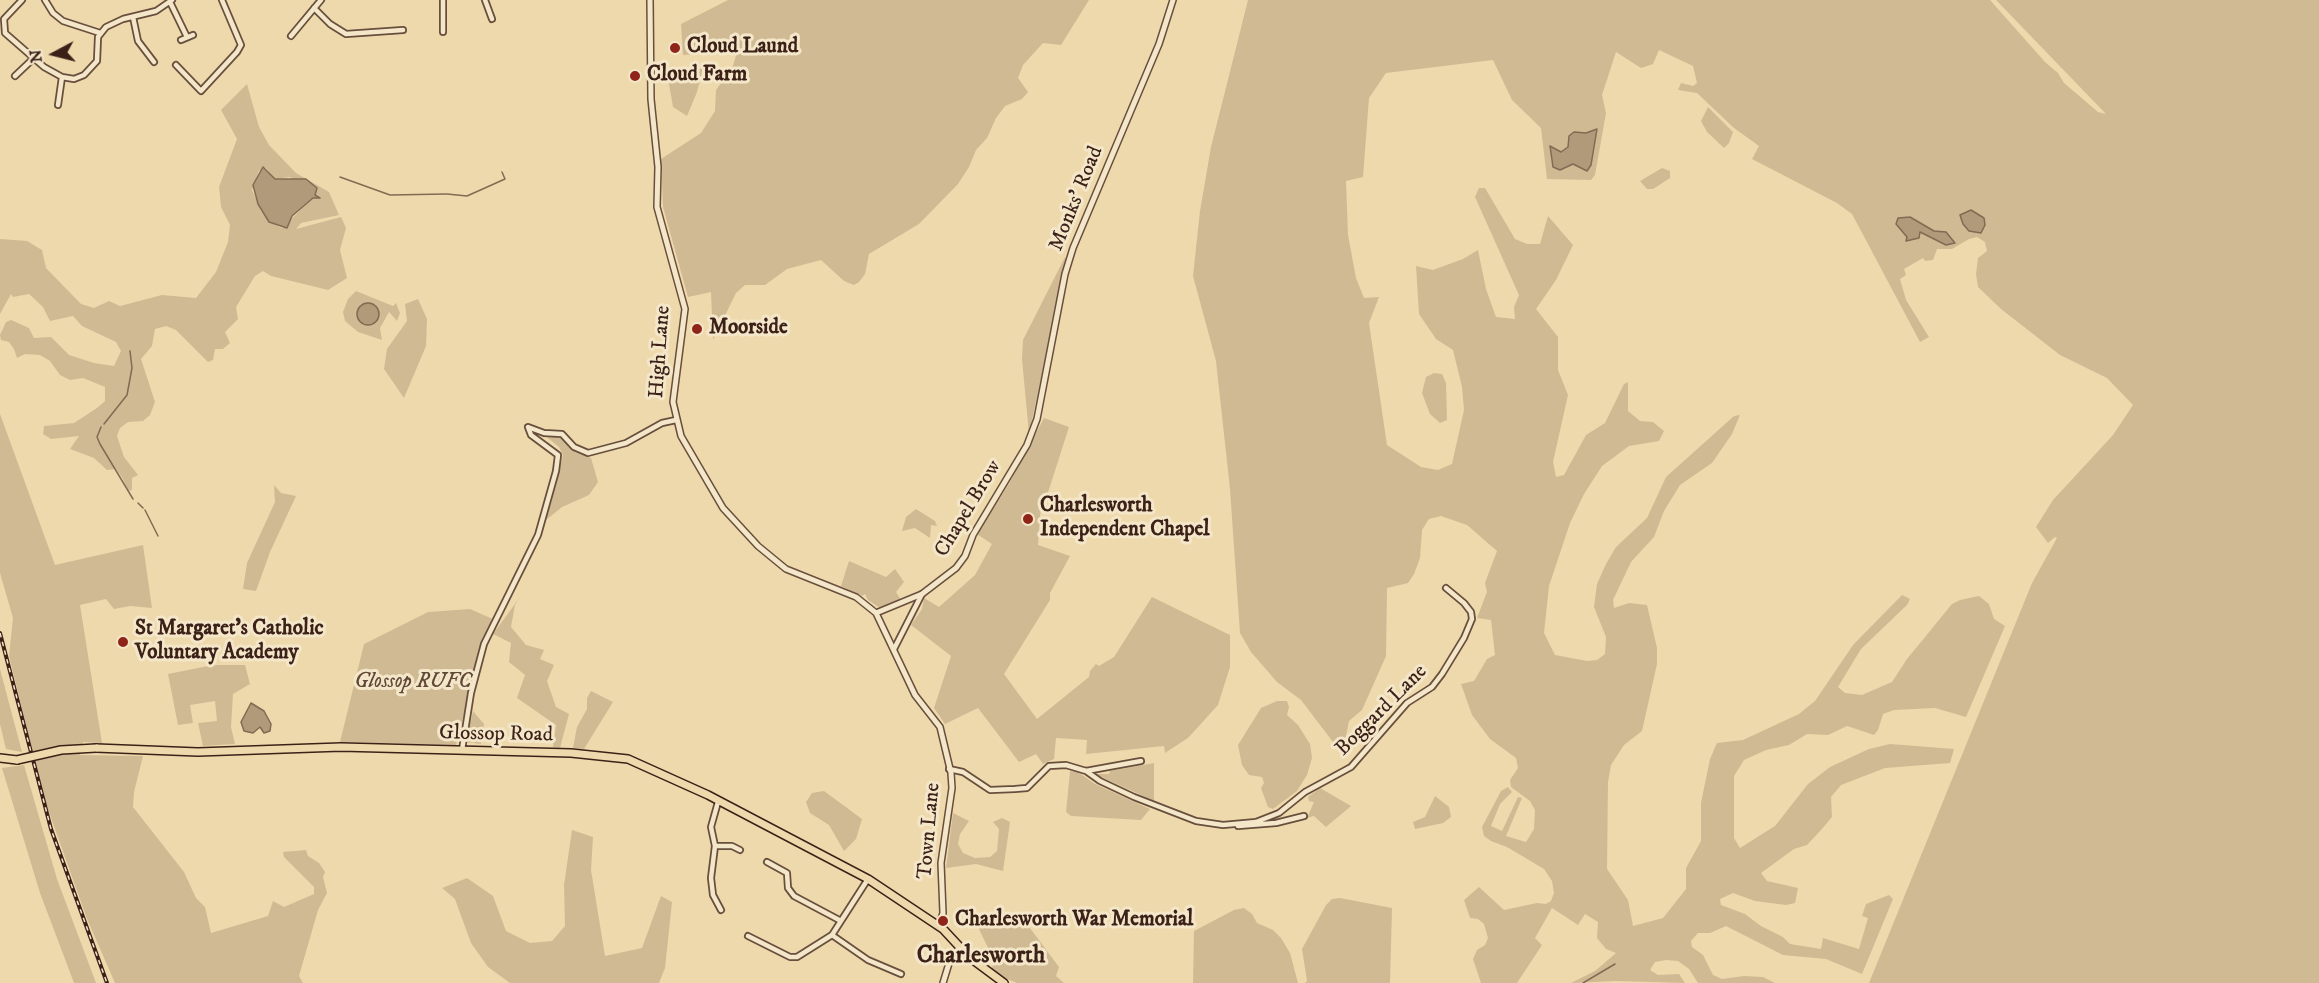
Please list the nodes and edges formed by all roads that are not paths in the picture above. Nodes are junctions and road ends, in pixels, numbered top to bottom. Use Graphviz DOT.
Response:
graph roads {
  1 [pos="22,0"];
  2 [pos="45,0"];
  3 [pos="222,0"];
  4 [pos="321,0"];
  5 [pos="443,0"];
  6 [pos="485,0"];
  7 [pos="650,0"];
  8 [pos="1173,0"];
  9 [pos="171,1"];
  10 [pos="314,8"];
  11 [pos="133,17"];
  12 [pos="492,19"];
  13 [pos="1,27"];
  14 [pos="403,30"];
  15 [pos="443,32"];
  16 [pos="100,33"];
  17 [pos="291,36"];
  18 [pos="187,37"];
  19 [pos="35,57"];
  20 [pos="145,63"];
  21 [pos="177,65"];
  22 [pos="15,76"];
  23 [pos="62,77"];
  24 [pos="58,105"];
  25 [pos="1037,419"];
  26 [pos="676,420"];
  27 [pos="1446,588"];
  28 [pos="922,594"];
  29 [pos="876,613"];
  30 [pos="894,649"];
  31 [pos="462,750"];
  32 [pos="3,759"];
  33 [pos="1141,761"];
  34 [pos="949,769"];
  35 [pos="1086,771"];
  36 [pos="718,802"];
  37 [pos="1305,816"];
  38 [pos="1223,825"];
  39 [pos="715,846"];
  40 [pos="740,850"];
  41 [pos="767,862"];
  42 [pos="776,867"];
  43 [pos="773,874"];
  44 [pos="868,879"];
  45 [pos="721,910"];
  46 [pos="841,921"];
  47 [pos="939,926"];
  48 [pos="832,935"];
  49 [pos="748,936"];
  50 [pos="960,947"];
  51 [pos="901,974"];
  52 [pos="943,983"];
  53 [pos="1004,983"];
  1 -- 13 [label="street"];
  2 -- 16 [label="street"];
  3 -- 21 [label="street"];
  4 -- 10 [label="street"];
  5 -- 15 [label="street"];
  6 -- 12 [label="street"];
  7 -- 26 [label="street, High Lane"];
  8 -- 25 [label="street, Monks' Road"];
  9 -- 11 [label="street"];
  9 -- 18 [label="street"];
  10 -- 14 [label="street"];
  10 -- 17 [label="street"];
  11 -- 16 [label="street"];
  11 -- 20 [label="street"];
  13 -- 19 [label="street"];
  16 -- 23 [label="street"];
  19 -- 22 [label="street"];
  19 -- 23 [label="street"];
  23 -- 24 [label="street"];
  25 -- 28 [label="street, Chapel Brow"];
  26 -- 29 [label="street, High Lane"];
  26 -- 31 [label="street"];
  27 -- 38 [label="street, Boggard Lane"];
  28 -- 29 [label="street, Chapel Brow"];
  28 -- 30 [label="street"];
  29 -- 30 [label="street, Town Lane"];
  30 -- 34 [label="street, Town Lane"];
  31 -- 32 [label="main road, Glossop Road, bridge"];
  31 -- 36 [label="main road, Glossop Road"];
  33 -- 35 [label="street"];
  34 -- 35 [label="street"];
  34 -- 47 [label="street, Town Lane"];
  35 -- 38 [label="street, Boggard Lane"];
  36 -- 39 [label="street"];
  36 -- 44 [label="main road, Glossop Road"];
  37 -- 38 [label="street"];
  39 -- 40 [label="street"];
  39 -- 45 [label="street"];
  41 -- 42 [label="street"];
  42 -- 43 [label="street"];
  42 -- 46 [label="street"];
  44 -- 46 [label="street"];
  44 -- 47 [label="main road, Glossop Road"];
  46 -- 48 [label="street"];
  47 -- 50 [label="main road, Glossop Road"];
  48 -- 49 [label="street"];
  48 -- 51 [label="street"];
  50 -- 52 [label="street"];
  50 -- 53 [label="main road, Glossop Road"];
}
